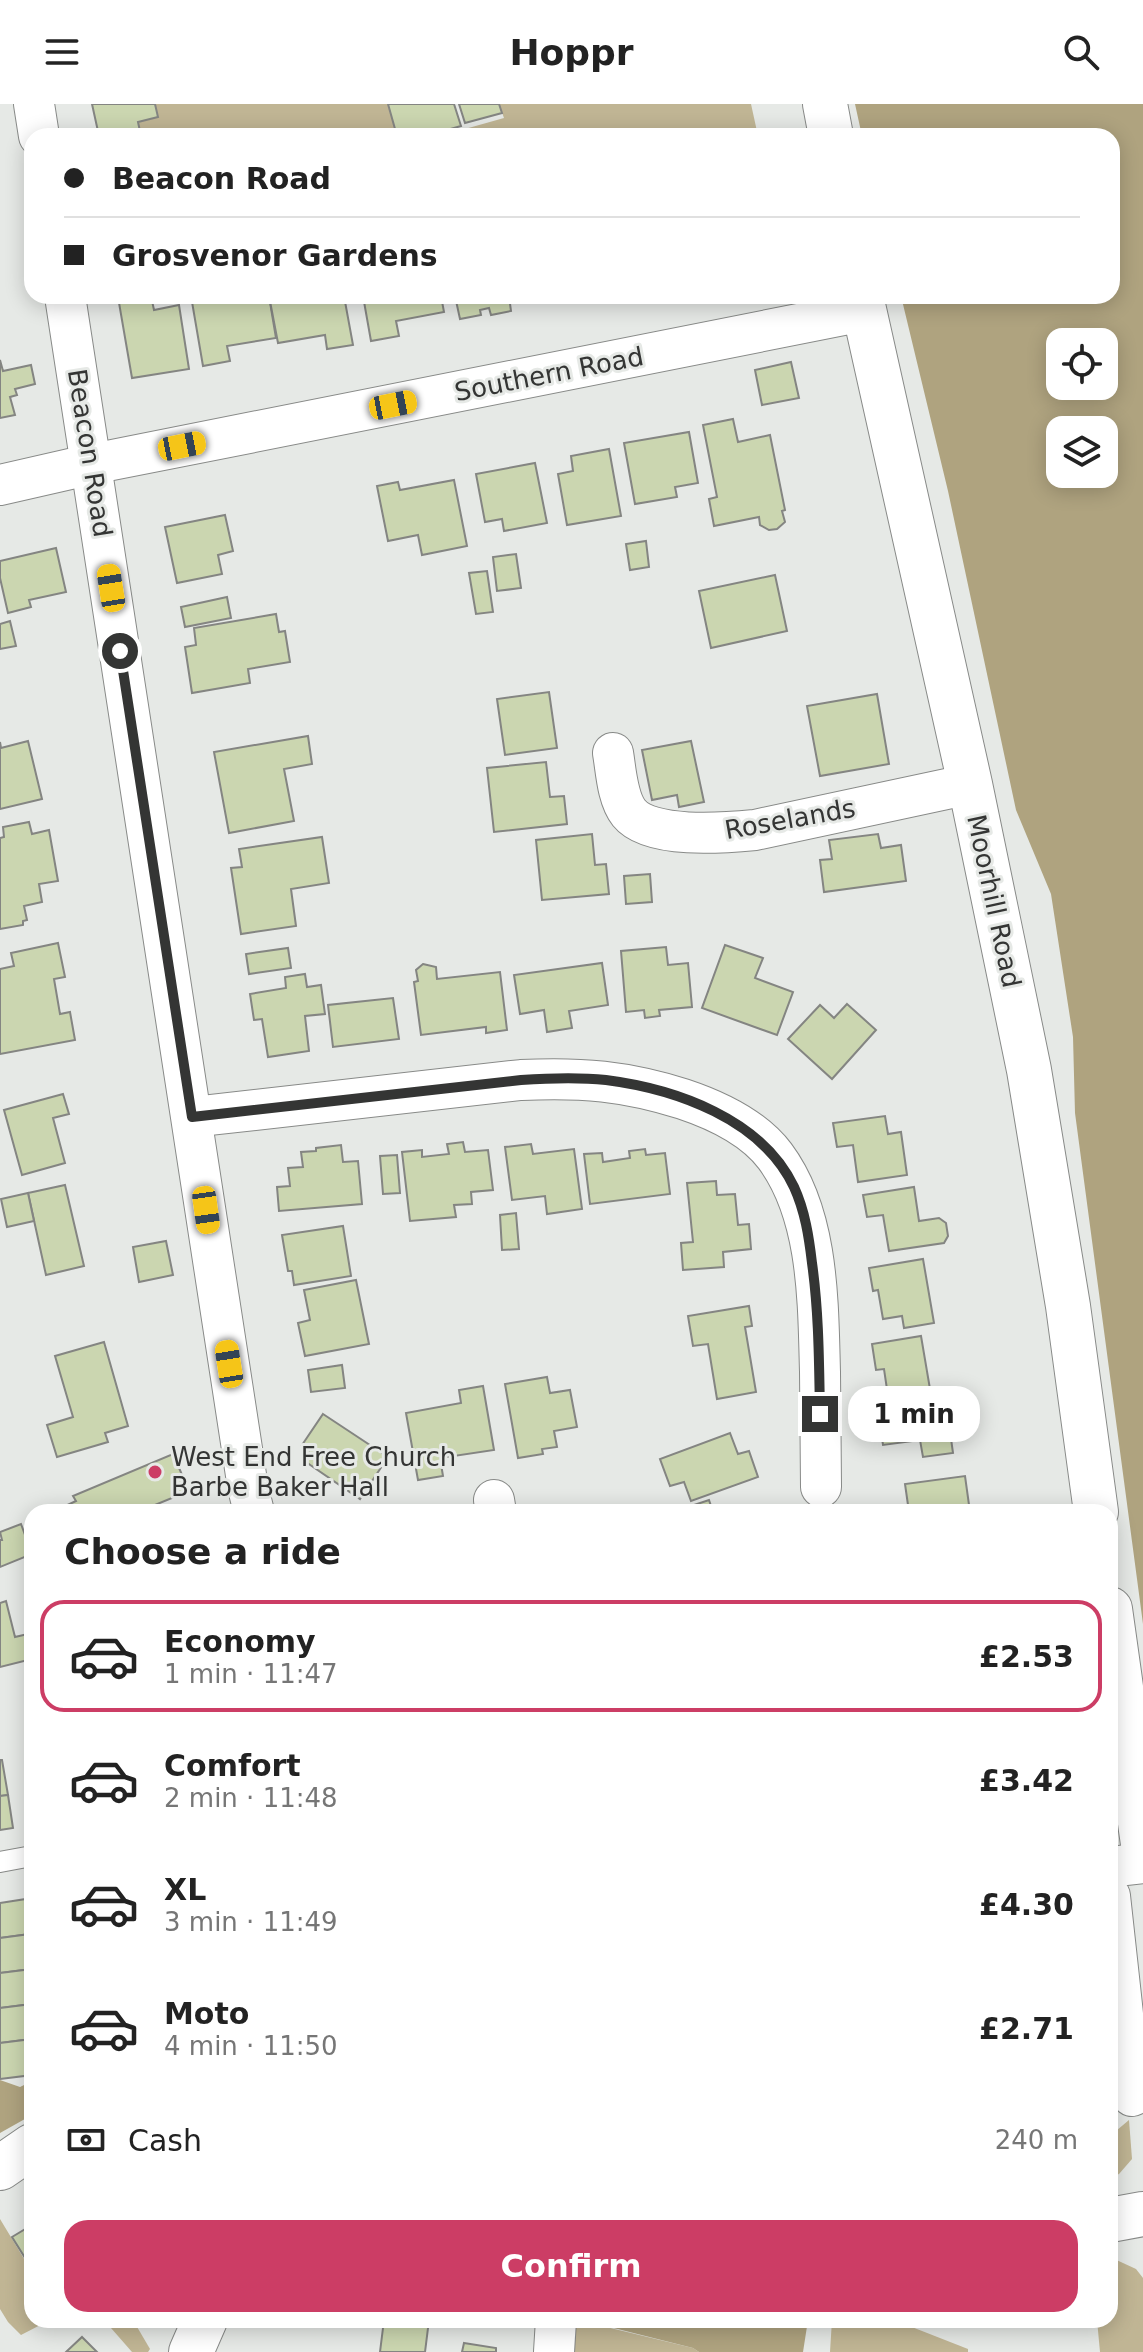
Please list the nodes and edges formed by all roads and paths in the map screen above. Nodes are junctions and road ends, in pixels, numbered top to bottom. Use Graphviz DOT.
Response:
graph roads {
  1 [pos="34,104"];
  2 [pos="825,104"];
  3 [pos="38,128"];
  4 [pos="830,128"];
  5 [pos="66,304"];
  6 [pos="862,304"];
  7 [pos="92,464"];
  8 [pos="0,485"];
  9 [pos="613,753"];
  10 [pos="970,784"];
  11 [pos="192,1117"];
  12 [pos="819,1488"];
  13 [pos="252,1504"];
  14 [pos="1095,1504"];
  15 [pos="1118,1666"];
  16 [pos="1143,1844"];
  17 [pos="24,1858"];
  18 [pos="0,1862"];
  19 [pos="1143,1863"];
  20 [pos="1118,1866"];
  21 [pos="1118,1969"];
  22 [pos="1132,2096"];
  23 [pos="24,2152"];
  24 [pos="0,2168"];
  25 [pos="1143,2214"];
  26 [pos="1118,2219"];
  27 [pos="202,2328"];
  28 [pos="556,2328"];
  29 [pos="191,2352"];
  30 [pos="554,2352"];
  1 -- 3 [label="street"];
  2 -- 4 [label="main road"];
  5 -- 7 [label="street, Beacon Road"];
  6 -- 7 [label="street, Southern Road"];
  6 -- 10 [label="main road, Moorhill Road"];
  7 -- 8 [label="street, Southern Road"];
  7 -- 11 [label="street, Beacon Road"];
  9 -- 10 [label="street, Roselands"];
  10 -- 14 [label="main road, Moorhill Road"];
  11 -- 12 [label="street"];
  11 -- 13 [label="street, Beacon Road"];
  15 -- 16 [label="main road"];
  17 -- 18 [label="lane"];
  19 -- 20 [label="street"];
  21 -- 22 [label="street"];
  23 -- 24 [label="main road"];
  25 -- 26 [label="main road"];
  27 -- 29 [label="main road"];
  28 -- 30 [label="street"];
}
